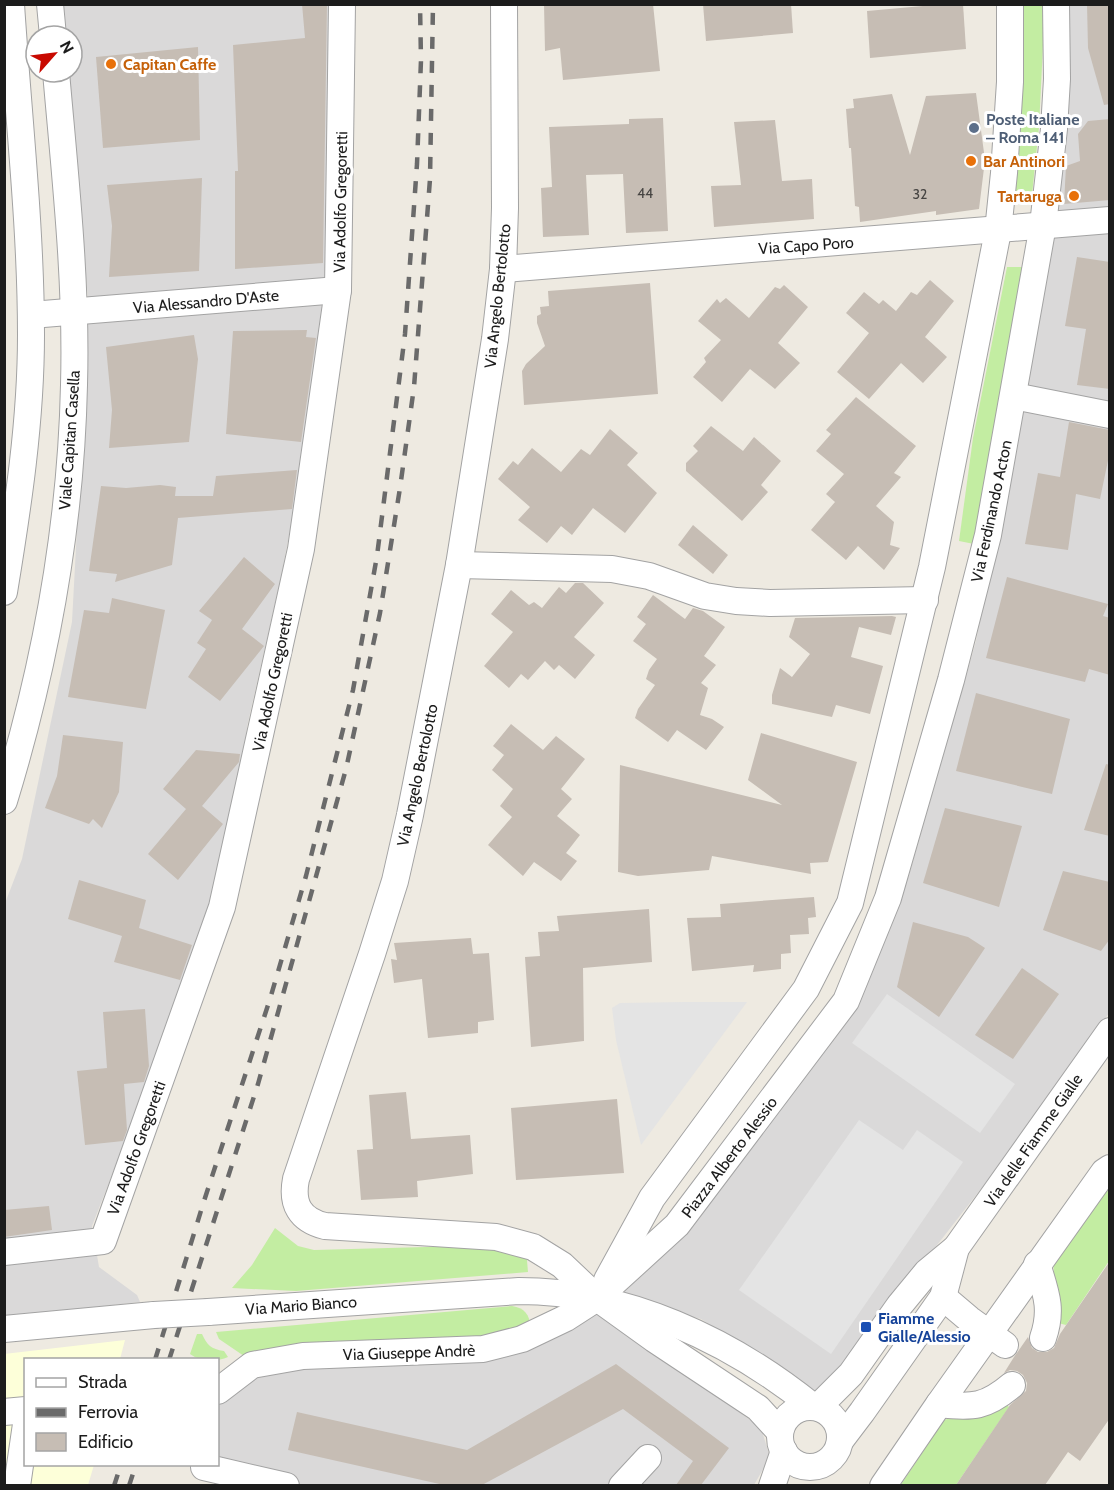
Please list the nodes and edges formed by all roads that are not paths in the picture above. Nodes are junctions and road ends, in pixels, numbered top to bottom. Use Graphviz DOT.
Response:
graph roads {
  1 [pos="11,4"];
  2 [pos="50,4"];
  3 [pos="342,4"];
  4 [pos="504,4"];
  5 [pos="1010,4"];
  6 [pos="1056,4"];
  7 [pos="51,24"];
  8 [pos="57,84"];
  9 [pos="1110,220"];
  10 [pos="1043,225"];
  11 [pos="998,231"];
  12 [pos="503,269"];
  13 [pos="338,290"];
  14 [pos="74,312"];
  15 [pos="31,315"];
  16 [pos="1014,396"];
  17 [pos="1110,415"];
  18 [pos="459,565"];
  19 [pos="4,592"];
  20 [pos="925,600"];
  21 [pos="4,801"];
  22 [pos="846,1001"];
  23 [pos="1110,1031"];
  24 [pos="1110,1168"];
  25 [pos="956,1248"];
  26 [pos="4,1252"];
  27 [pos="1037,1264"];
  28 [pos="944,1297"];
  29 [pos="597,1298"];
  30 [pos="4,1329"];
  31 [pos="1043,1338"];
  32 [pos="997,1340"];
  33 [pos="1012,1385"];
  34 [pos="219,1390"];
  35 [pos="939,1404"];
  36 [pos="815,1407"];
  37 [pos="24,1410"];
  38 [pos="4,1412"];
  39 [pos="24,1436"];
  40 [pos="840,1440"];
  41 [pos="782,1442"];
  42 [pos="648,1458"];
  43 [pos="203,1472"];
  44 [pos="811,1476"];
  45 [pos="16,1485"];
  46 [pos="286,1485"];
  47 [pos="622,1485"];
  48 [pos="772,1485"];
  49 [pos="883,1485"];
  1 -- 15 [label="street"];
  2 -- 7 [label="street"];
  3 -- 13 [label="street, Via Adolfo Gregoretti"];
  4 -- 12 [label="street, Via Angelo Bertolotto"];
  5 -- 11 [label="street"];
  6 -- 10 [label="street, Via Ferdinando Acton"];
  8 -- 14 [label="street, Viale Capitan Casella"];
  9 -- 10 [label="street, Via Capo Poro"];
  10 -- 11 [label="street, Via Capo Poro"];
  10 -- 16 [label="street, Via Ferdinando Acton"];
  11 -- 12 [label="street, Via Capo Poro"];
  11 -- 20 [label="street"];
  12 -- 18 [label="street, Via Angelo Bertolotto"];
  13 -- 14 [label="street, Via Alessandro D'Aste"];
  13 -- 26 [label="street, Via Adolfo Gregoretti"];
  14 -- 15 [label="street, Via Alessandro D'Aste"];
  14 -- 21 [label="street, Viale Capitan Casella"];
  15 -- 19 [label="street"];
  16 -- 17 [label="street"];
  16 -- 22 [label="street, Via Ferdinando Acton"];
  18 -- 20 [label="street"];
  18 -- 29 [label="street, Via Angelo Bertolotto"];
  20 -- 29 [label="street"];
  22 -- 29 [label="street, Piazza Alberto Alessio"];
  23 -- 25 [label="street, Via delle Fiamme Gialle"];
  24 -- 27 [label="street"];
  25 -- 28 [label="street, Via delle Fiamme Gialle"];
  25 -- 36 [label="street, Via delle Fiamme Gialle"];
  27 -- 31 [label="street"];
  27 -- 32 [label="street"];
  28 -- 32 [label="street"];
  28 -- 40 [label="street, Via delle Fiamme Gialle"];
  29 -- 30 [label="street, Via Mario Bianco, bridge"];
  29 -- 34 [label="street, Via Giuseppe Andrè"];
  29 -- 36 [label="street"];
  29 -- 41 [label="street"];
  32 -- 35 [label="street"];
  33 -- 35 [label="street"];
  35 -- 49 [label="street"];
  36 -- 40 [label="street"];
  36 -- 41 [label="street"];
  37 -- 38 [label="street"];
  39 -- 45 [label="street"];
  40 -- 44 [label="street"];
  41 -- 44 [label="street"];
  41 -- 48 [label="street"];
  42 -- 47 [label="street"];
  43 -- 46 [label="street"];
}
